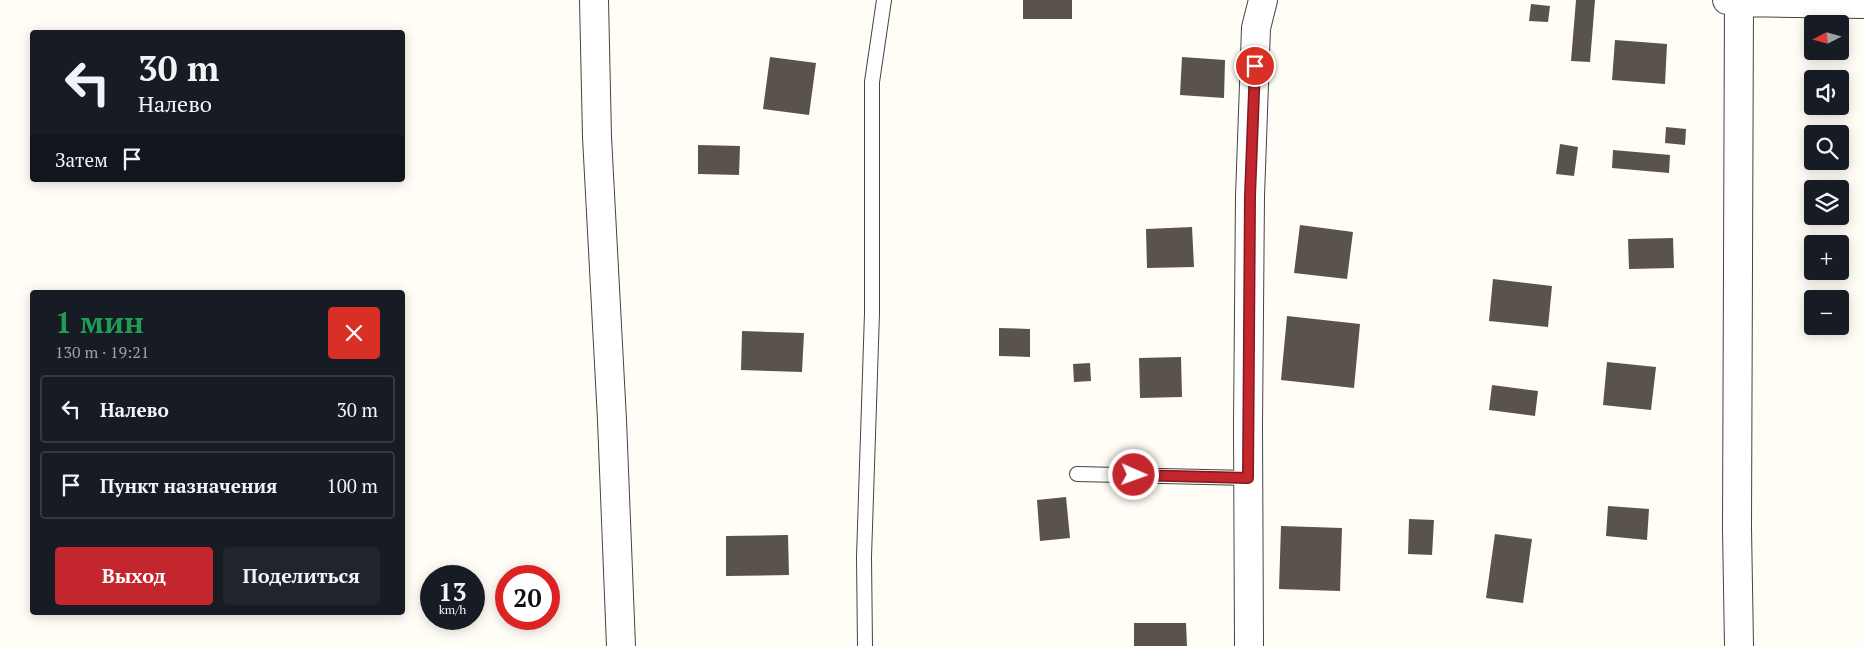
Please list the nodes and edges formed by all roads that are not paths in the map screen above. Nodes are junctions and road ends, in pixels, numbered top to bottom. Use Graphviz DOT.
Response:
graph roads {
  1 [pos="594,0"];
  2 [pos="884,0"];
  3 [pos="1263,0"];
  4 [pos="1735,1"];
  5 [pos="1864,4"];
  6 [pos="1077,474"];
  7 [pos="1248,478"];
  8 [pos="621,646"];
  9 [pos="865,646"];
  10 [pos="1248,646"];
  11 [pos="1739,646"];
  1 -- 8 [label="street"];
  2 -- 9 [label="lane"];
  3 -- 7 [label="street"];
  4 -- 5 [label="street"];
  4 -- 11 [label="street"];
  6 -- 7 [label="lane"];
  7 -- 10 [label="street"];
}
